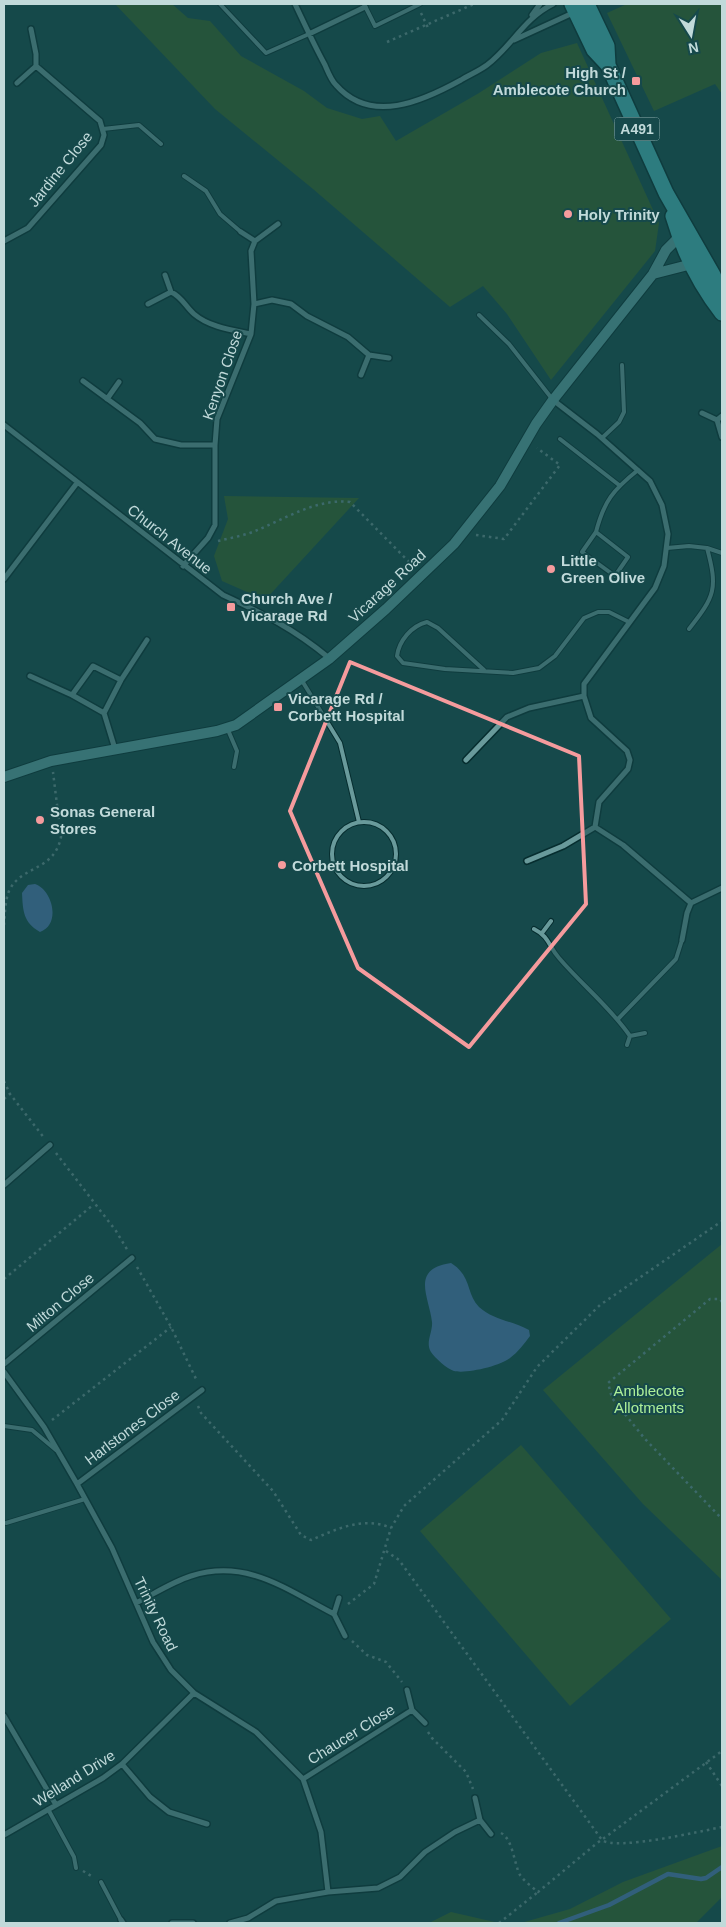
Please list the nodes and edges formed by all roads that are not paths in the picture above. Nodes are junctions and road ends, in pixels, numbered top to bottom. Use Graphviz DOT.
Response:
graph roads {
  1 [pos="220,4"];
  2 [pos="295,4"];
  3 [pos="419,4"];
  4 [pos="540,4"];
  5 [pos="553,4"];
  6 [pos="365,5"];
  7 [pos="578,6"];
  8 [pos="530,18"];
  9 [pos="31,29"];
  10 [pos="309,34"];
  11 [pos="513,40"];
  12 [pos="36,66"];
  13 [pos="16,83"];
  14 [pos="103,129"];
  15 [pos="161,144"];
  16 [pos="184,176"];
  17 [pos="278,224"];
  18 [pos="241,232"];
  19 [pos="683,233"];
  20 [pos="4,241"];
  21 [pos="255,241"];
  22 [pos="698,262"];
  23 [pos="653,274"];
  24 [pos="165,275"];
  25 [pos="171,292"];
  26 [pos="722,296"];
  27 [pos="148,304"];
  28 [pos="254,304"];
  29 [pos="722,313"];
  30 [pos="479,315"];
  31 [pos="251,334"];
  32 [pos="369,355"];
  33 [pos="389,358"];
  34 [pos="622,365"];
  35 [pos="361,375"];
  36 [pos="83,381"];
  37 [pos="118,382"];
  38 [pos="107,399"];
  39 [pos="553,400"];
  40 [pos="702,413"];
  41 [pos="720,418"];
  42 [pos="4,425"];
  43 [pos="722,436"];
  44 [pos="602,438"];
  45 [pos="560,439"];
  46 [pos="215,445"];
  47 [pos="638,470"];
  48 [pos="77,483"];
  49 [pos="619,485"];
  50 [pos="596,532"];
  51 [pos="667,548"];
  52 [pos="707,548"];
  53 [pos="722,553"];
  54 [pos="183,566"];
  55 [pos="4,579"];
  56 [pos="629,622"];
  57 [pos="689,629"];
  58 [pos="147,640"];
  59 [pos="329,659"];
  60 [pos="484,670"];
  61 [pos="30,676"];
  62 [pos="302,679"];
  63 [pos="121,680"];
  64 [pos="72,695"];
  65 [pos="584,696"];
  66 [pos="104,713"];
  67 [pos="228,728"];
  68 [pos="115,750"];
  69 [pos="466,760"];
  70 [pos="234,767"];
  71 [pos="4,777"];
  72 [pos="359,822"];
  73 [pos="595,827"];
  74 [pos="526,861"];
  75 [pos="722,888"];
  76 [pos="691,904"];
  77 [pos="551,921"];
  78 [pos="534,929"];
  79 [pos="542,933"];
  80 [pos="682,940"];
  81 [pos="618,1019"];
  82 [pos="645,1033"];
  83 [pos="630,1036"];
  84 [pos="627,1046"];
  85 [pos="50,1145"];
  86 [pos="4,1185"];
  87 [pos="132,1258"];
  88 [pos="4,1364"];
  89 [pos="4,1372"];
  90 [pos="202,1390"];
  91 [pos="4,1426"];
  92 [pos="58,1451"];
  93 [pos="76,1484"];
  94 [pos="85,1499"];
  95 [pos="6,1523"];
  96 [pos="339,1598"];
  97 [pos="136,1603"];
  98 [pos="334,1614"];
  99 [pos="345,1636"];
  100 [pos="407,1690"];
  101 [pos="194,1693"];
  102 [pos="412,1710"];
  103 [pos="4,1716"];
  104 [pos="425,1723"];
  105 [pos="122,1764"];
  106 [pos="303,1779"];
  107 [pos="475,1798"];
  108 [pos="56,1805"];
  109 [pos="48,1809"];
  110 [pos="480,1820"];
  111 [pos="207,1824"];
  112 [pos="491,1834"];
  113 [pos="4,1835"];
  114 [pos="76,1868"];
  115 [pos="101,1882"];
  116 [pos="328,1892"];
  117 [pos="122,1921"];
  118 [pos="172,1923"];
  119 [pos="193,1923"];
  120 [pos="230,1923"];
  1 -- 10 [label="lane"];
  2 -- 10 [label="street"];
  3 -- 6 [label="lane"];
  4 -- 8 [label="street"];
  5 -- 8 [label="street"];
  6 -- 10 [label="street"];
  7 -- 11 [label="street"];
  7 -- 19 [label="highway, A491"];
  8 -- 11 [label="street"];
  9 -- 12 [label="street"];
  10 -- 11 [label="street"];
  12 -- 13 [label="street"];
  12 -- 14 [label="street, Jardine Close"];
  14 -- 15 [label="lane"];
  14 -- 20 [label="street, Jardine Close"];
  16 -- 18 [label="lane"];
  17 -- 21 [label="street"];
  18 -- 21 [label="street"];
  19 -- 22 [label="highway, A491"];
  19 -- 23 [label="street, Vicarage Road"];
  21 -- 28 [label="street, Kenyon Close"];
  22 -- 23 [label="street"];
  22 -- 26 [label="highway, A491"];
  22 -- 29 [label="highway, A491"];
  23 -- 39 [label="street, Vicarage Road"];
  24 -- 25 [label="street"];
  25 -- 27 [label="street"];
  25 -- 31 [label="street"];
  28 -- 31 [label="street, Kenyon Close"];
  28 -- 32 [label="street"];
  30 -- 39 [label="lane"];
  31 -- 46 [label="street, Kenyon Close"];
  32 -- 33 [label="street"];
  32 -- 35 [label="street"];
  34 -- 44 [label="lane"];
  36 -- 38 [label="street"];
  37 -- 38 [label="street"];
  38 -- 46 [label="street"];
  39 -- 44 [label="street"];
  39 -- 59 [label="street, Vicarage Road"];
  40 -- 41 [label="street"];
  41 -- 43 [label="street"];
  42 -- 48 [label="street, Church Avenue"];
  44 -- 47 [label="street"];
  45 -- 49 [label="lane"];
  46 -- 54 [label="street, Kenyon Close"];
  47 -- 49 [label="lane"];
  47 -- 51 [label="street"];
  48 -- 54 [label="street, Church Avenue"];
  48 -- 55 [label="street"];
  49 -- 50 [label="lane"];
  50 -- 50 [label="lane"];
  51 -- 52 [label="lane"];
  51 -- 56 [label="street"];
  52 -- 53 [label="lane"];
  52 -- 57 [label="lane"];
  54 -- 59 [label="street, Church Avenue"];
  56 -- 60 [label="lane"];
  56 -- 65 [label="street"];
  58 -- 63 [label="street"];
  59 -- 62 [label="street, Vicarage Road"];
  60 -- 60 [label="lane"];
  61 -- 64 [label="street"];
  62 -- 67 [label="street, Vicarage Road"];
  62 -- 72 [label="lane"];
  63 -- 64 [label="street"];
  63 -- 66 [label="street"];
  64 -- 66 [label="street"];
  65 -- 69 [label="street"];
  65 -- 73 [label="street"];
  66 -- 68 [label="street"];
  67 -- 68 [label="street, Vicarage Road"];
  67 -- 70 [label="lane"];
  68 -- 71 [label="street, Vicarage Road"];
  72 -- 72 [label="lane"];
  73 -- 74 [label="street"];
  73 -- 76 [label="street"];
  75 -- 76 [label="street"];
  76 -- 80 [label="street"];
  77 -- 79 [label="lane"];
  78 -- 79 [label="lane"];
  79 -- 81 [label="lane"];
  80 -- 81 [label="lane"];
  81 -- 83 [label="lane"];
  82 -- 83 [label="lane"];
  83 -- 84 [label="lane"];
  85 -- 86 [label="street"];
  87 -- 88 [label="street, Milton Close"];
  89 -- 92 [label="street, Trinity Road"];
  90 -- 93 [label="street, Harlstones Close"];
  91 -- 92 [label="lane"];
  92 -- 93 [label="street, Trinity Road"];
  93 -- 94 [label="street, Trinity Road"];
  94 -- 95 [label="lane"];
  94 -- 97 [label="street, Trinity Road"];
  96 -- 98 [label="street"];
  97 -- 98 [label="street"];
  97 -- 101 [label="street, Trinity Road"];
  98 -- 99 [label="street"];
  100 -- 102 [label="street, Chaucer Close"];
  101 -- 105 [label="street, Welland Drive"];
  101 -- 106 [label="street, Trinity Road"];
  102 -- 104 [label="street, Chaucer Close"];
  102 -- 106 [label="street, Chaucer Close"];
  103 -- 108 [label="street"];
  105 -- 108 [label="street, Welland Drive"];
  105 -- 111 [label="street"];
  106 -- 116 [label="street, Trinity Road"];
  107 -- 110 [label="street"];
  108 -- 109 [label="street, Welland Drive"];
  109 -- 113 [label="street, Welland Drive"];
  109 -- 114 [label="lane"];
  110 -- 112 [label="street"];
  110 -- 116 [label="street"];
  115 -- 117 [label="lane"];
  116 -- 120 [label="street"];
  118 -- 119 [label="street"];
}
